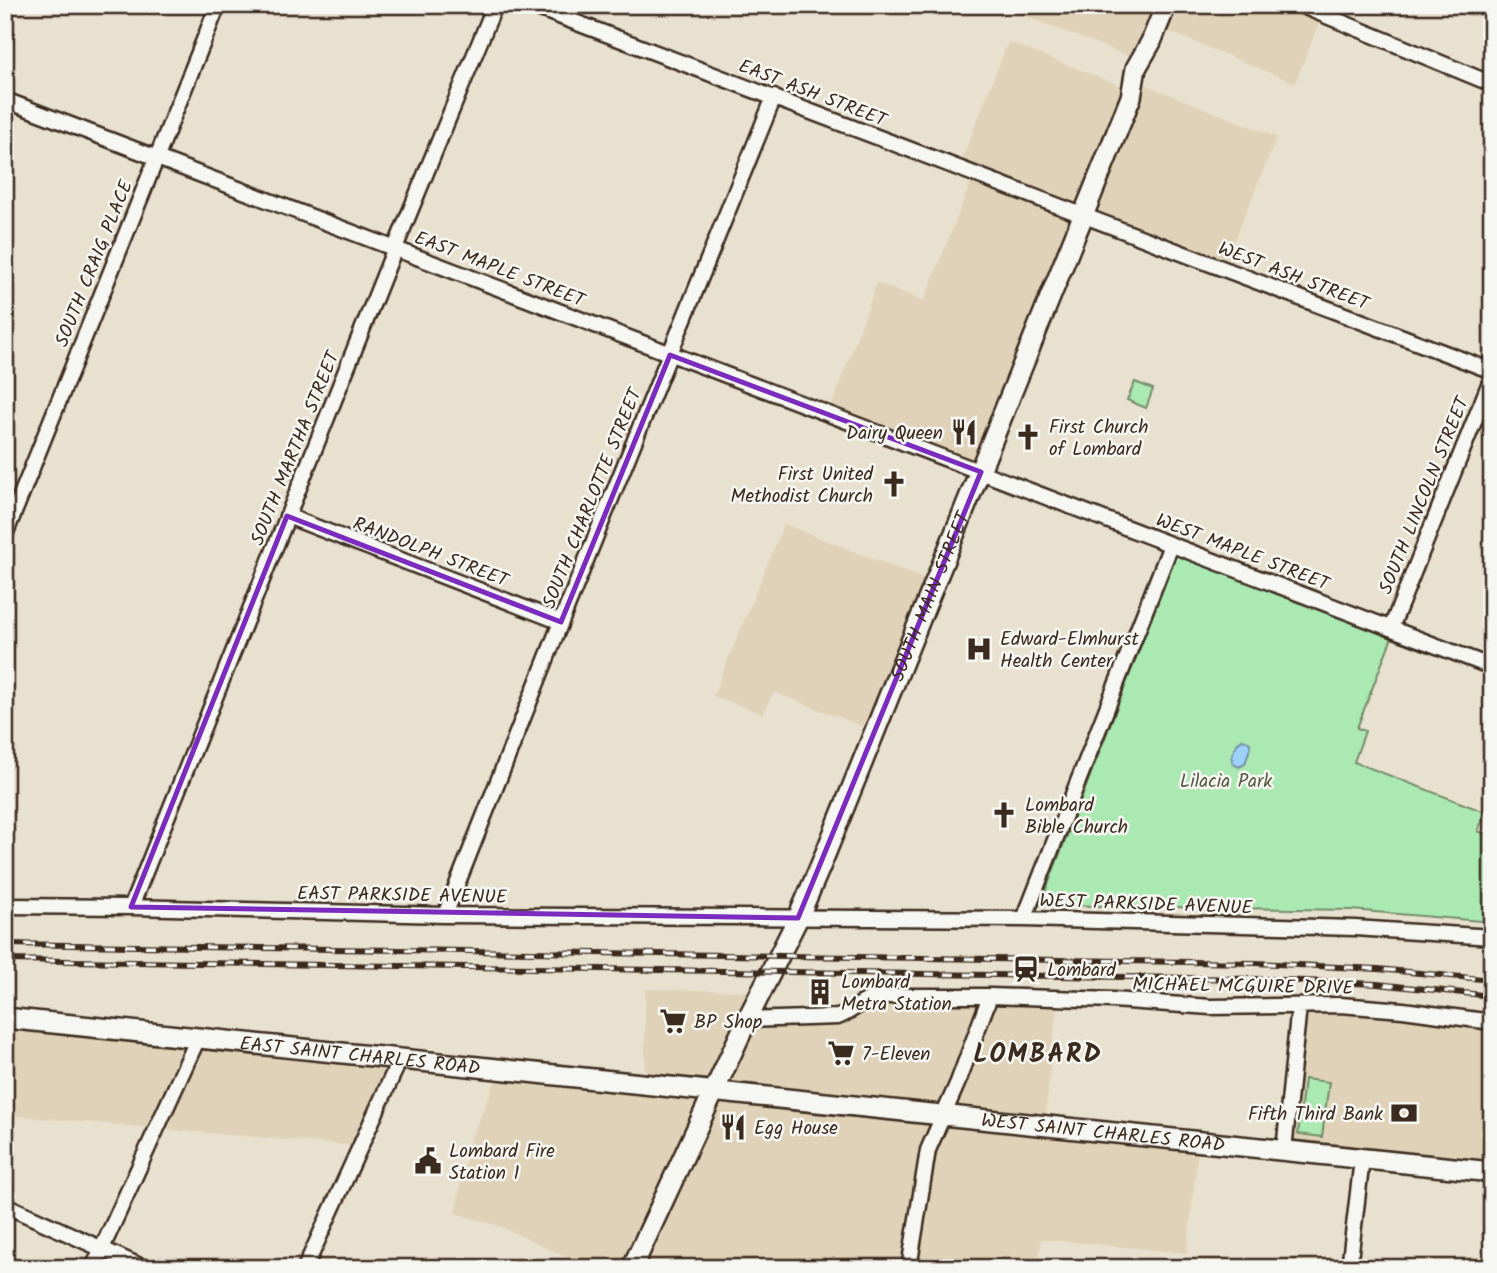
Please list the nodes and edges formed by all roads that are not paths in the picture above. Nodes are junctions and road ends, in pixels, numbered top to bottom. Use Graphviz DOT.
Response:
graph roads {
  1 [pos="218,5"];
  2 [pos="495,5"];
  3 [pos="530,5"];
  4 [pos="1166,5"];
  5 [pos="1300,5"];
  6 [pos="1492,85"];
  7 [pos="774,97"];
  8 [pos="5,100"];
  9 [pos="156,158"];
  10 [pos="1083,215"];
  11 [pos="395,248"];
  12 [pos="670,355"];
  13 [pos="1492,371"];
  14 [pos="1492,377"];
  15 [pos="981,471"];
  16 [pos="287,516"];
  17 [pos="5,535"];
  18 [pos="1171,545"];
  19 [pos="561,622"];
  20 [pos="1391,628"];
  21 [pos="1492,667"];
  22 [pos="5,906"];
  23 [pos="131,906"];
  24 [pos="446,915"];
  25 [pos="798,918"];
  26 [pos="1024,919"];
  27 [pos="1492,937"];
  28 [pos="990,996"];
  29 [pos="1299,1006"];
  30 [pos="5,1018"];
  31 [pos="747,1020"];
  32 [pos="1492,1022"];
  33 [pos="198,1038"];
  34 [pos="400,1059"];
  35 [pos="715,1091"];
  36 [pos="943,1116"];
  37 [pos="1284,1150"];
  38 [pos="1362,1158"];
  39 [pos="1492,1172"];
  40 [pos="5,1205"];
  41 [pos="102,1249"];
  42 [pos="913,1267"];
  43 [pos="93,1268"];
  44 [pos="144,1268"];
  45 [pos="305,1268"];
  46 [pos="632,1268"];
  47 [pos="1349,1268"];
  1 -- 9 [label="street, SOUTH CRAIG PLACE"];
  2 -- 11 [label="street, SOUTH MARTHA STREET"];
  3 -- 7 [label="street, EAST ASH STREET"];
  4 -- 10 [label="main road, SOUTH MAIN STREET"];
  5 -- 6 [label="street"];
  7 -- 10 [label="street, EAST ASH STREET"];
  7 -- 12 [label="street, SOUTH CHARLOTTE STREET"];
  8 -- 9 [label="street, EAST MAPLE STREET"];
  9 -- 11 [label="street, EAST MAPLE STREET"];
  9 -- 17 [label="street, SOUTH CRAIG PLACE"];
  10 -- 13 [label="street, WEST ASH STREET"];
  10 -- 15 [label="main road, SOUTH MAIN STREET"];
  11 -- 12 [label="street, EAST MAPLE STREET"];
  11 -- 16 [label="street, SOUTH MARTHA STREET"];
  12 -- 15 [label="street, EAST MAPLE STREET"];
  12 -- 19 [label="street, SOUTH CHARLOTTE STREET"];
  14 -- 20 [label="street, SOUTH LINCOLN STREET"];
  15 -- 18 [label="street, WEST MAPLE STREET"];
  15 -- 25 [label="main road, SOUTH MAIN STREET"];
  16 -- 19 [label="street, RANDOLPH STREET"];
  16 -- 23 [label="street, SOUTH MARTHA STREET"];
  18 -- 20 [label="street, WEST MAPLE STREET"];
  18 -- 26 [label="street"];
  19 -- 24 [label="street, SOUTH CHARLOTTE STREET"];
  20 -- 21 [label="street, WEST MAPLE STREET"];
  22 -- 23 [label="street, EAST PARKSIDE AVENUE"];
  23 -- 24 [label="street, EAST PARKSIDE AVENUE"];
  24 -- 25 [label="street, EAST PARKSIDE AVENUE"];
  25 -- 26 [label="street, WEST PARKSIDE AVENUE"];
  25 -- 31 [label="main road, SOUTH MAIN STREET"];
  26 -- 27 [label="street, WEST PARKSIDE AVENUE"];
  28 -- 29 [label="street, MICHAEL MCGUIRE DRIVE"];
  28 -- 31 [label="street, MICHAEL MCGUIRE DRIVE"];
  28 -- 36 [label="street"];
  29 -- 32 [label="street, MICHAEL MCGUIRE DRIVE"];
  29 -- 37 [label="street"];
  30 -- 33 [label="main road, EAST SAINT CHARLES ROAD"];
  31 -- 35 [label="main road, SOUTH MAIN STREET"];
  33 -- 34 [label="main road, EAST SAINT CHARLES ROAD"];
  33 -- 41 [label="street"];
  34 -- 35 [label="main road, EAST SAINT CHARLES ROAD"];
  34 -- 45 [label="street"];
  35 -- 36 [label="main road, WEST SAINT CHARLES ROAD"];
  35 -- 46 [label="main road, SOUTH MAIN STREET"];
  36 -- 37 [label="main road, WEST SAINT CHARLES ROAD"];
  36 -- 42 [label="street"];
  37 -- 38 [label="main road, WEST SAINT CHARLES ROAD"];
  38 -- 39 [label="main road, WEST SAINT CHARLES ROAD"];
  38 -- 47 [label="street"];
  40 -- 41 [label="street"];
  41 -- 43 [label="street"];
  41 -- 44 [label="street"];
}
